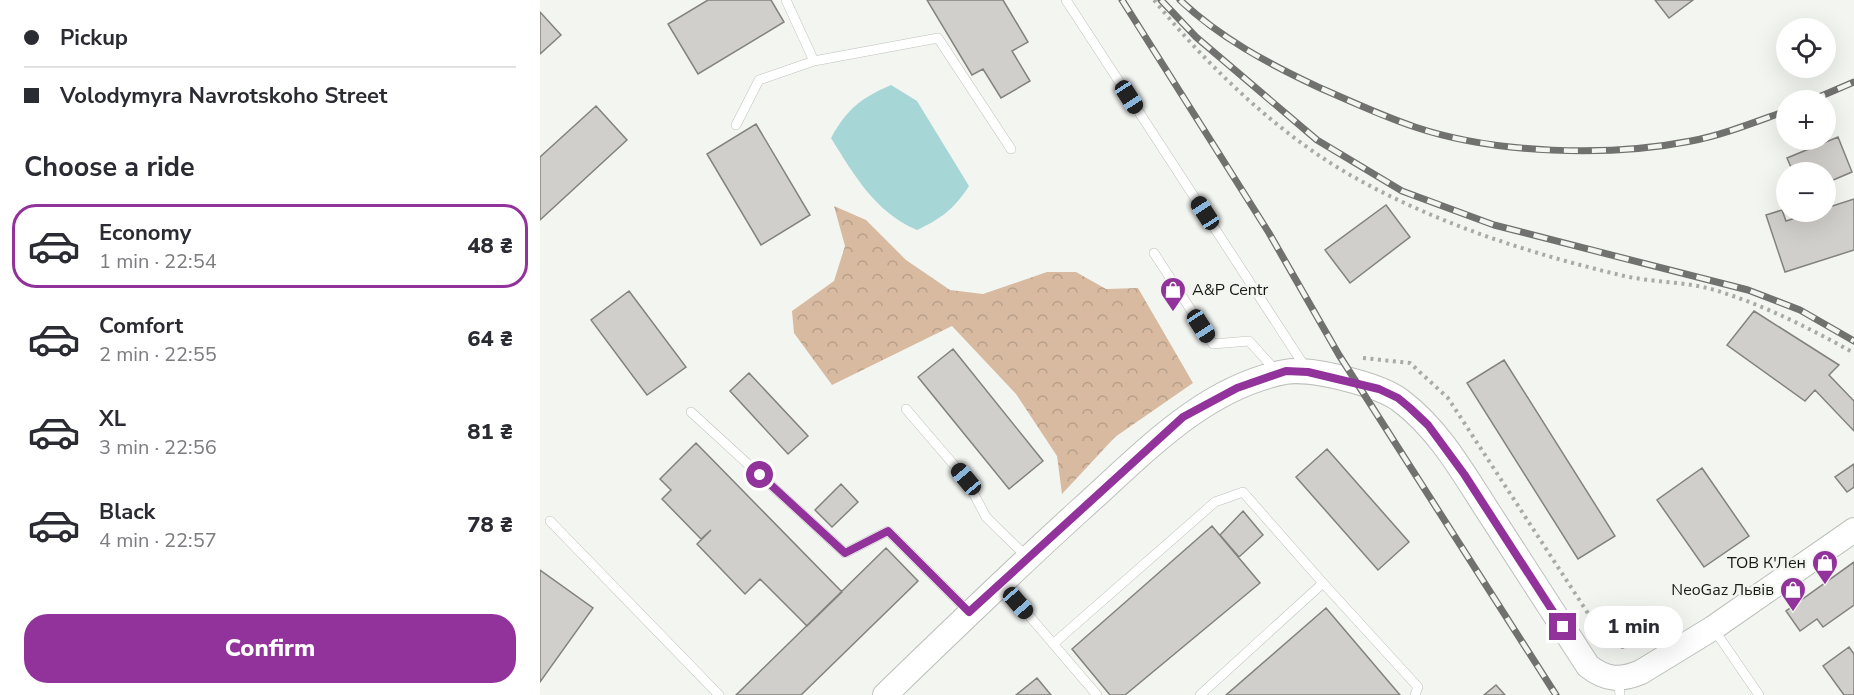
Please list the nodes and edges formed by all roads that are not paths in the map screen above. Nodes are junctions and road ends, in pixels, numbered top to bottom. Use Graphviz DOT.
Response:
graph roads {
  1 [pos="786,0"];
  2 [pos="1066,0"];
  3 [pos="814,61"];
  4 [pos="736,125"];
  5 [pos="1011,149"];
  6 [pos="1154,253"];
  7 [pos="1308,372"];
  8 [pos="1279,374"];
  9 [pos="906,409"];
  10 [pos="692,412"];
  11 [pos="550,521"];
  12 [pos="1854,530"];
  13 [pos="1028,558"];
  14 [pos="1000,582"];
  15 [pos="1323,583"];
  16 [pos="969,612"];
  17 [pos="1713,628"];
  18 [pos="1053,644"];
  19 [pos="1619,687"];
  20 [pos="719,695"];
  21 [pos="885,695"];
  22 [pos="1097,695"];
  23 [pos="1200,695"];
  24 [pos="1415,695"];
  25 [pos="1759,695"];
  1 -- 3 [label="lane"];
  2 -- 7 [label="lane"];
  3 -- 4 [label="lane"];
  3 -- 5 [label="lane"];
  6 -- 8 [label="lane"];
  7 -- 8 [label="street"];
  7 -- 19 [label="street"];
  8 -- 13 [label="street"];
  9 -- 13 [label="lane"];
  10 -- 16 [label="lane"];
  11 -- 20 [label="lane"];
  12 -- 17 [label="street"];
  13 -- 14 [label="street"];
  14 -- 16 [label="street"];
  14 -- 18 [label="lane"];
  15 -- 18 [label="lane"];
  15 -- 23 [label="lane"];
  15 -- 24 [label="lane"];
  16 -- 21 [label="street"];
  17 -- 19 [label="street"];
  17 -- 25 [label="lane"];
  18 -- 22 [label="lane"];
}
